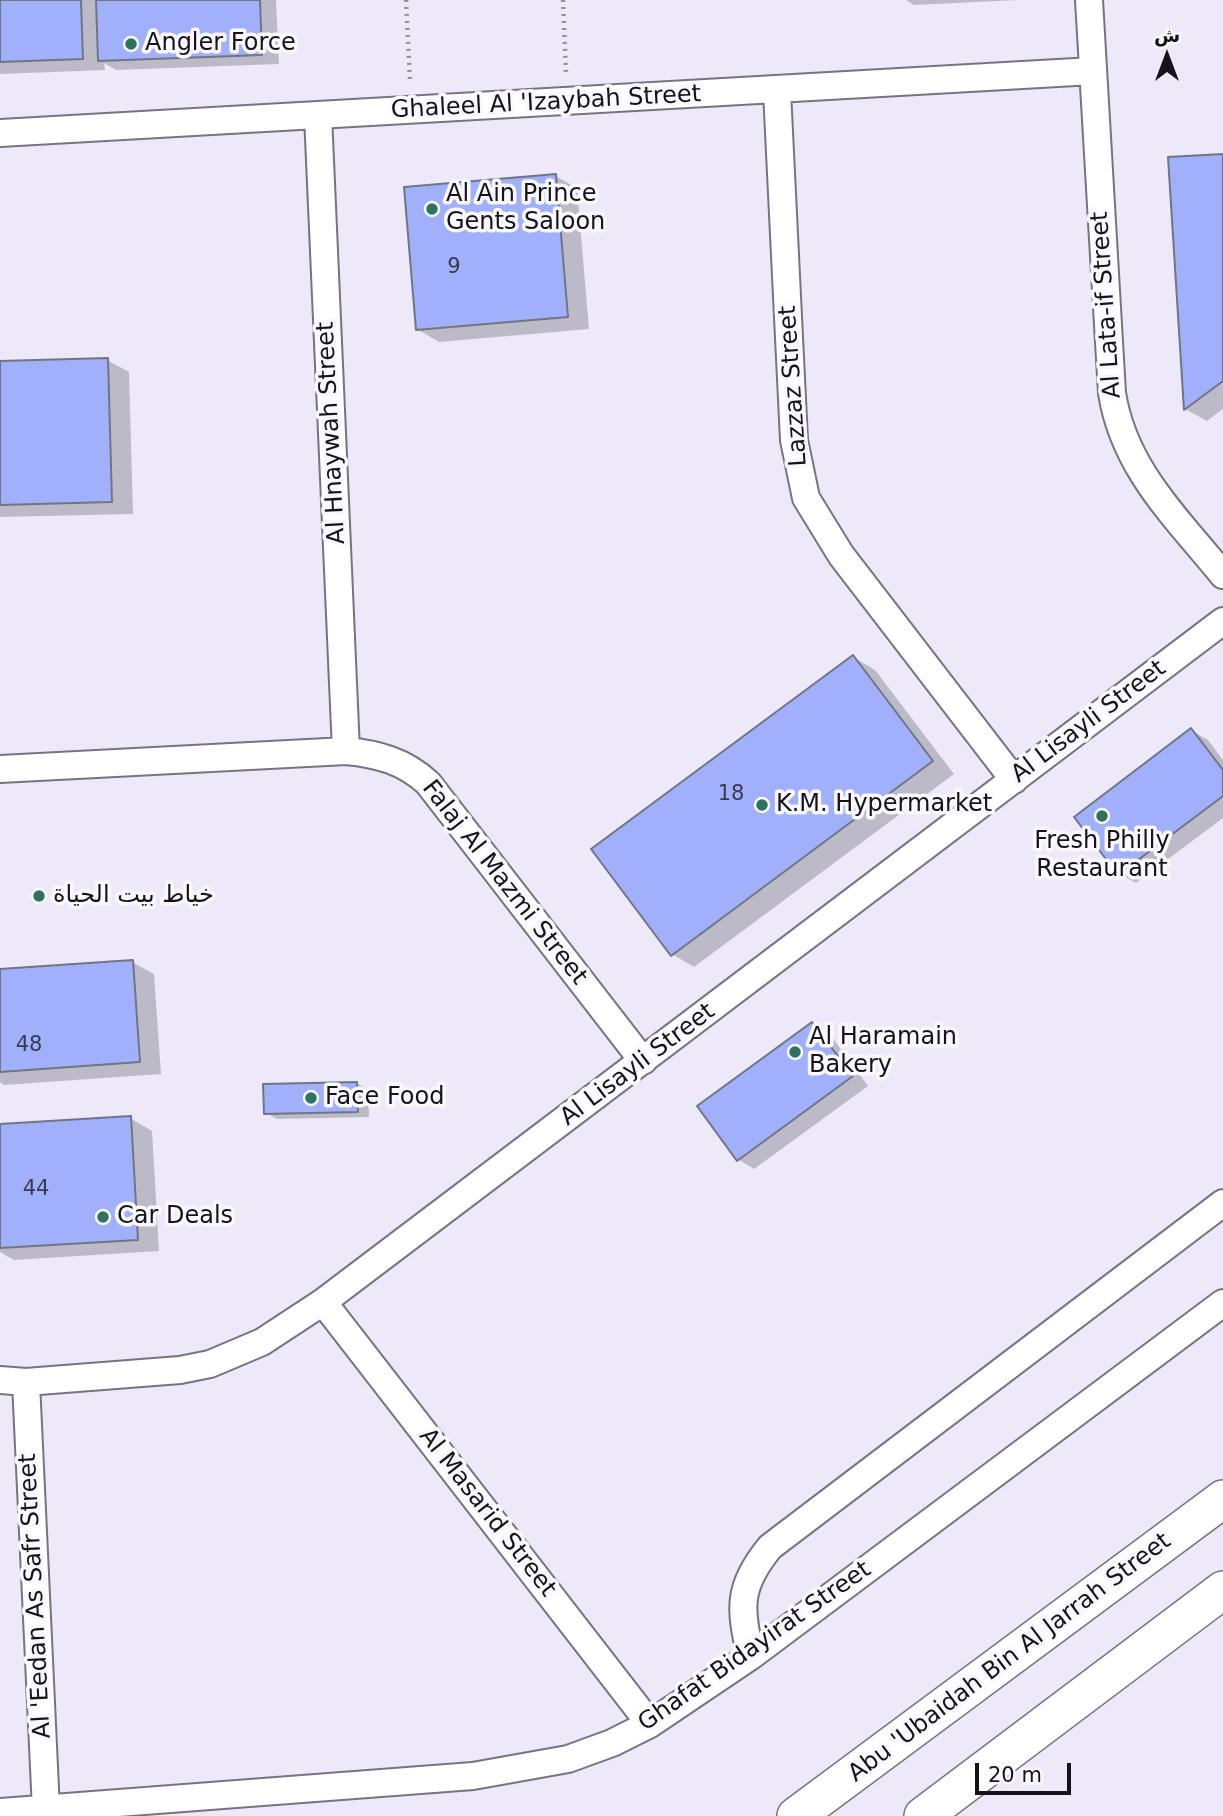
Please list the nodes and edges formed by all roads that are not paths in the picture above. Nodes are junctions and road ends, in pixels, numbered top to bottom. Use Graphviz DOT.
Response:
graph roads {
  1 [pos="1089,0"];
  2 [pos="1093,71"];
  3 [pos="777,91"];
  4 [pos="318,115"];
  5 [pos="0,133"];
  6 [pos="1223,575"];
  7 [pos="1223,621"];
  8 [pos="346,751"];
  9 [pos="0,769"];
  10 [pos="1014,780"];
  11 [pos="643,1061"];
  12 [pos="1223,1203"];
  13 [pos="323,1302"];
  14 [pos="1223,1303"];
  15 [pos="0,1380"];
  16 [pos="26,1382"];
  17 [pos="1223,1499"];
  18 [pos="1223,1590"];
  19 [pos="751,1656"];
  20 [pos="650,1724"];
  21 [pos="283,1804"];
  22 [pos="46,1810"];
  23 [pos="0,1812"];
  24 [pos="796,1816"];
  25 [pos="923,1816"];
  1 -- 2 [label="street, Al Lata-if Street"];
  2 -- 3 [label="street, Ghaleel Al 'Izaybah Street"];
  2 -- 6 [label="street, Al Lata-if Street"];
  3 -- 4 [label="street, Ghaleel Al 'Izaybah Street"];
  3 -- 10 [label="street, Lazzaz Street"];
  4 -- 5 [label="street, Ghaleel Al 'Izaybah Street"];
  4 -- 8 [label="street, Al Hnaywah Street"];
  7 -- 10 [label="street, Al Lisayli Street"];
  8 -- 9 [label="street, Falaj Al Mazmi Street"];
  8 -- 11 [label="street, Falaj Al Mazmi Street"];
  10 -- 11 [label="street, Al Lisayli Street"];
  11 -- 13 [label="street, Al Lisayli Street"];
  12 -- 19 [label="street"];
  13 -- 16 [label="street, Al Lisayli Street"];
  13 -- 20 [label="street, Al Masarid Street"];
  14 -- 19 [label="street, Ghafat Bidayirat Street"];
  15 -- 16 [label="street, Al Lisayli Street"];
  16 -- 22 [label="street, Al 'Eedan As Safr Street"];
  17 -- 24 [label="main road, Abu 'Ubaidah Bin Al Jarrah Street"];
  18 -- 25 [label="main road"];
  19 -- 20 [label="street, Ghafat Bidayirat Street"];
  20 -- 21 [label="street, Ghafat Bidayirat Street"];
  21 -- 22 [label="street, Ghafat Bidayirat Street"];
  22 -- 23 [label="street, Ghafat Bidayirat Street"];
}
